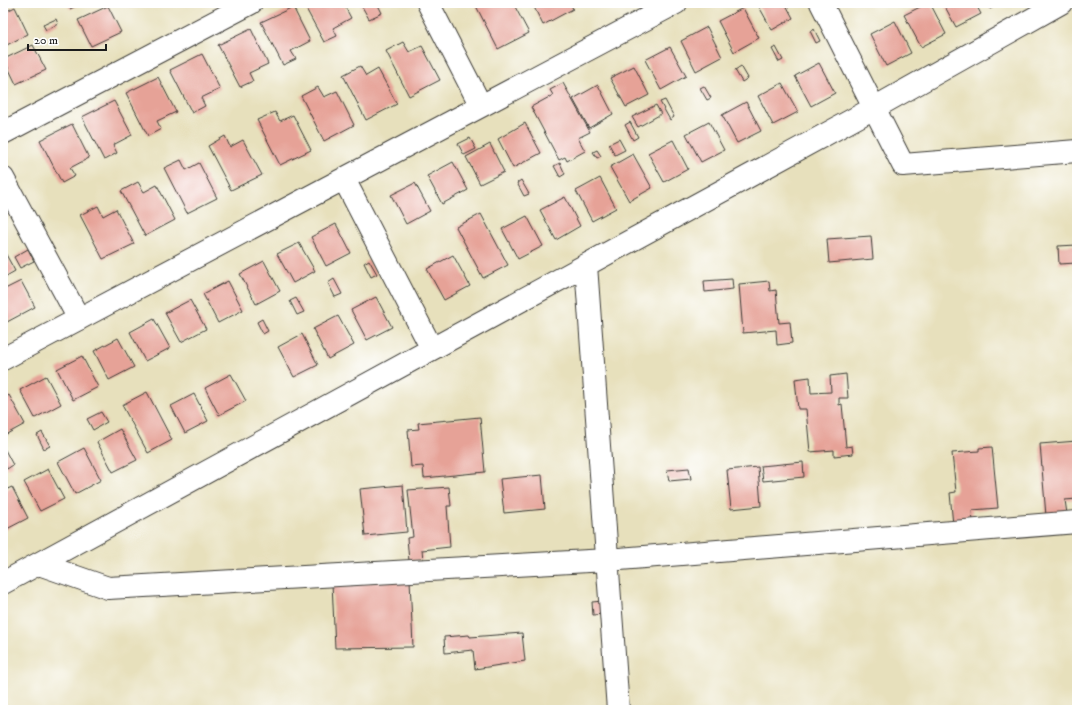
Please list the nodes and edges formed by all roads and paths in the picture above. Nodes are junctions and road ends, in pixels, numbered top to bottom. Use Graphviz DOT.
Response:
graph roads {
  1 [pos="251,3"];
  2 [pos="428,3"];
  3 [pos="676,3"];
  4 [pos="821,3"];
  5 [pos="1061,3"];
  6 [pos="481,106"];
  7 [pos="874,108"];
  8 [pos="3,133"];
  9 [pos="1077,152"];
  10 [pos="3,178"];
  11 [pos="344,179"];
  12 [pos="586,265"];
  13 [pos="78,319"];
  14 [pos="432,349"];
  15 [pos="3,359"];
  16 [pos="1077,522"];
  17 [pos="607,560"];
  18 [pos="39,564"];
  19 [pos="3,583"];
  20 [pos="618,710"];
  1 -- 8 [label="street"];
  2 -- 6 [label="street"];
  3 -- 6 [label="street"];
  4 -- 7 [label="street"];
  5 -- 7 [label="street"];
  6 -- 11 [label="street"];
  7 -- 9 [label="street"];
  7 -- 12 [label="street"];
  10 -- 13 [label="street"];
  11 -- 13 [label="street"];
  11 -- 14 [label="street"];
  12 -- 14 [label="street"];
  12 -- 17 [label="street"];
  13 -- 15 [label="street"];
  14 -- 18 [label="street"];
  16 -- 17 [label="street"];
  17 -- 18 [label="street"];
  17 -- 20 [label="street"];
  18 -- 19 [label="street"];
}
